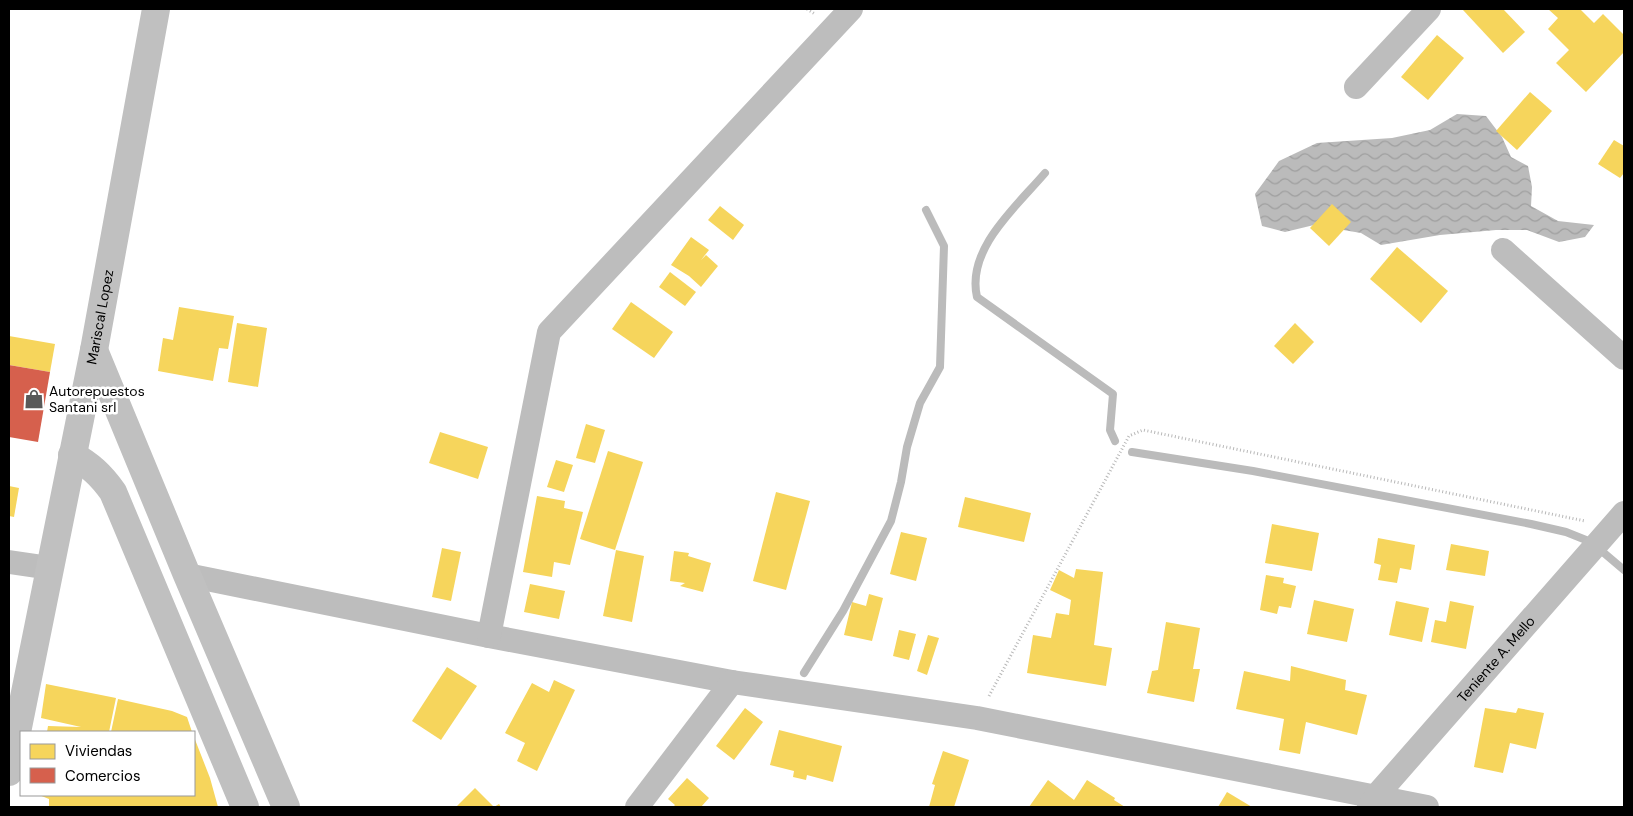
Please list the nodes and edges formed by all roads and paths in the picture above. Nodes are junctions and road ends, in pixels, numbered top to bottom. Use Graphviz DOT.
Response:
graph roads {
  1 [pos="156,9"];
  2 [pos="851,9"];
  3 [pos="1430,9"];
  4 [pos="1356,86"];
  5 [pos="1503,250"];
  6 [pos="94,350"];
  7 [pos="1624,358"];
  8 [pos="72,455"];
  9 [pos="1620,522"];
  10 [pos="9,562"];
  11 [pos="50,568"];
  12 [pos="186,575"];
  13 [pos="489,636"];
  14 [pos="732,682"];
  15 [pos="977,718"];
  16 [pos="9,772"];
  17 [pos="1373,802"];
  18 [pos="245,807"];
  19 [pos="286,807"];
  20 [pos="638,807"];
  21 [pos="1427,807"];
  1 -- 6 [label="street, Mariscal Lopez"];
  2 -- 13 [label="street"];
  3 -- 4 [label="street"];
  5 -- 7 [label="street"];
  6 -- 8 [label="street, Mariscal Lopez"];
  6 -- 12 [label="street"];
  8 -- 11 [label="street, Mariscal Lopez"];
  8 -- 18 [label="street"];
  9 -- 15 [label="path"];
  9 -- 17 [label="street, Teniente A. Mello"];
  10 -- 11 [label="street"];
  11 -- 16 [label="street, Mariscal Lopez"];
  12 -- 13 [label="street"];
  12 -- 19 [label="street"];
  13 -- 14 [label="street"];
  14 -- 15 [label="street"];
  14 -- 20 [label="street"];
  15 -- 17 [label="street"];
  17 -- 21 [label="street"];
}
